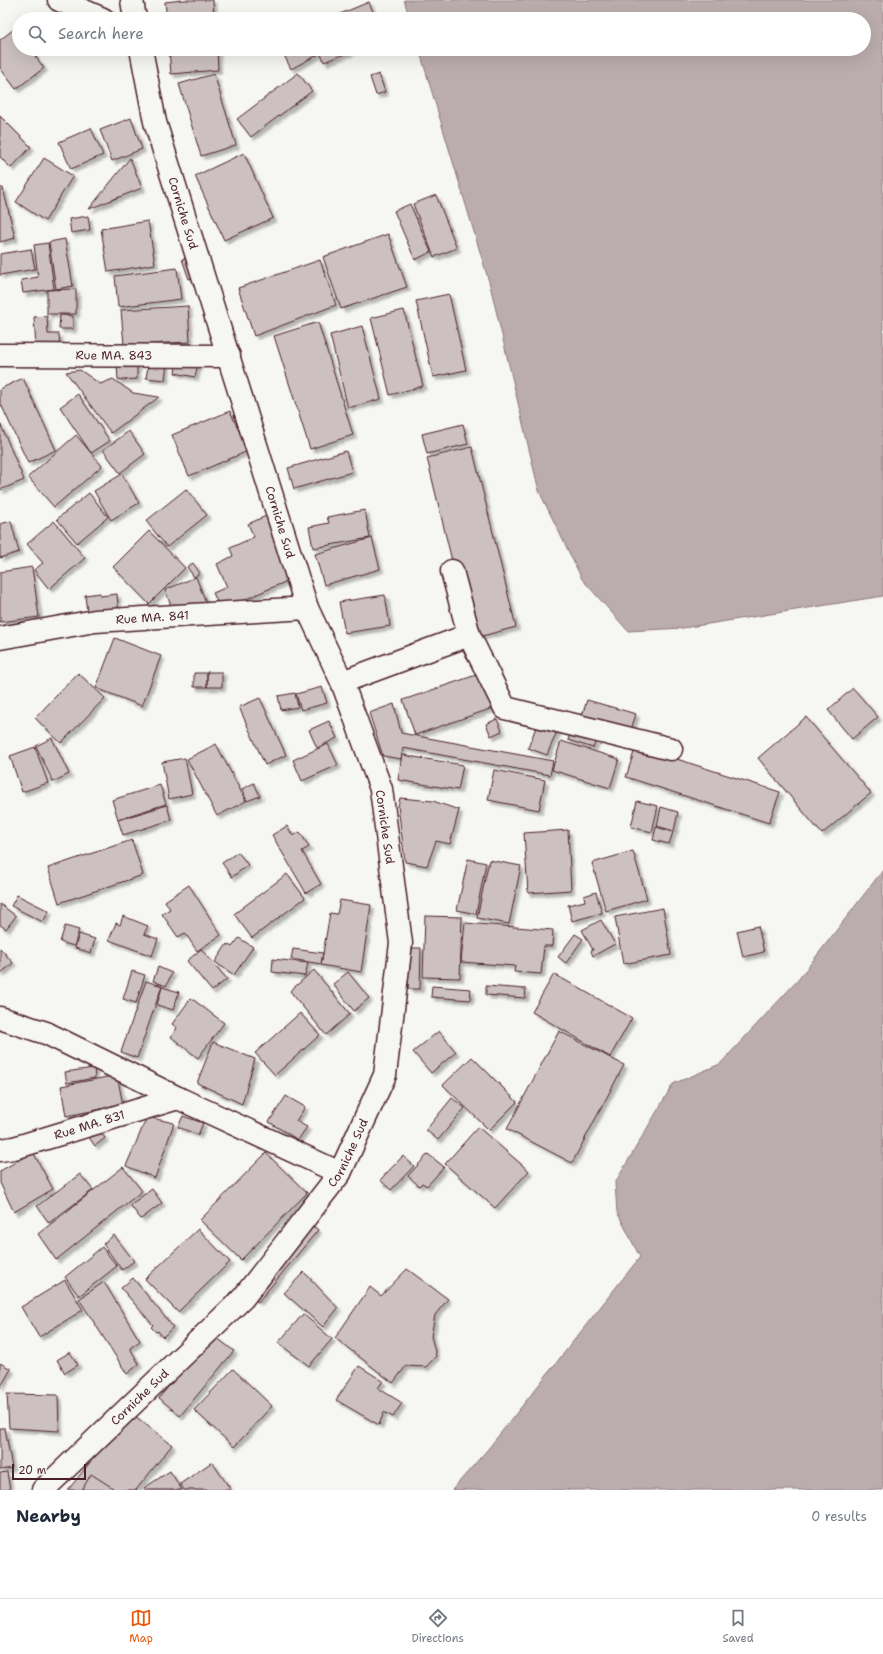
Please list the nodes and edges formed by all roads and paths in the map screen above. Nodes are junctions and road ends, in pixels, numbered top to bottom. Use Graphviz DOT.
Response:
graph roads {
  1 [pos="59,0"];
  2 [pos="132,0"];
  3 [pos="87,12"];
  4 [pos="134,12"];
  5 [pos="142,56"];
  6 [pos="0,355"];
  7 [pos="228,356"];
  8 [pos="452,571"];
  9 [pos="307,608"];
  10 [pos="469,635"];
  11 [pos="0,638"];
  12 [pos="342,682"];
  13 [pos="671,749"];
  14 [pos="0,1018"];
  15 [pos="178,1098"];
  16 [pos="0,1150"];
  17 [pos="340,1173"];
  18 [pos="43,1490"];
  1 -- 3 [label="main road"];
  2 -- 4 [label="main road"];
  5 -- 7 [label="main road, Corniche Sud"];
  6 -- 7 [label="main road, Rue MA. 843"];
  7 -- 9 [label="main road, Corniche Sud"];
  8 -- 10 [label="main road"];
  9 -- 11 [label="main road, Rue MA. 841"];
  9 -- 12 [label="main road, Corniche Sud"];
  10 -- 12 [label="main road"];
  10 -- 13 [label="main road"];
  12 -- 17 [label="main road, Corniche Sud"];
  14 -- 15 [label="main road"];
  15 -- 16 [label="main road, Rue MA. 831"];
  15 -- 17 [label="main road"];
  17 -- 18 [label="main road, Corniche Sud"];
}
